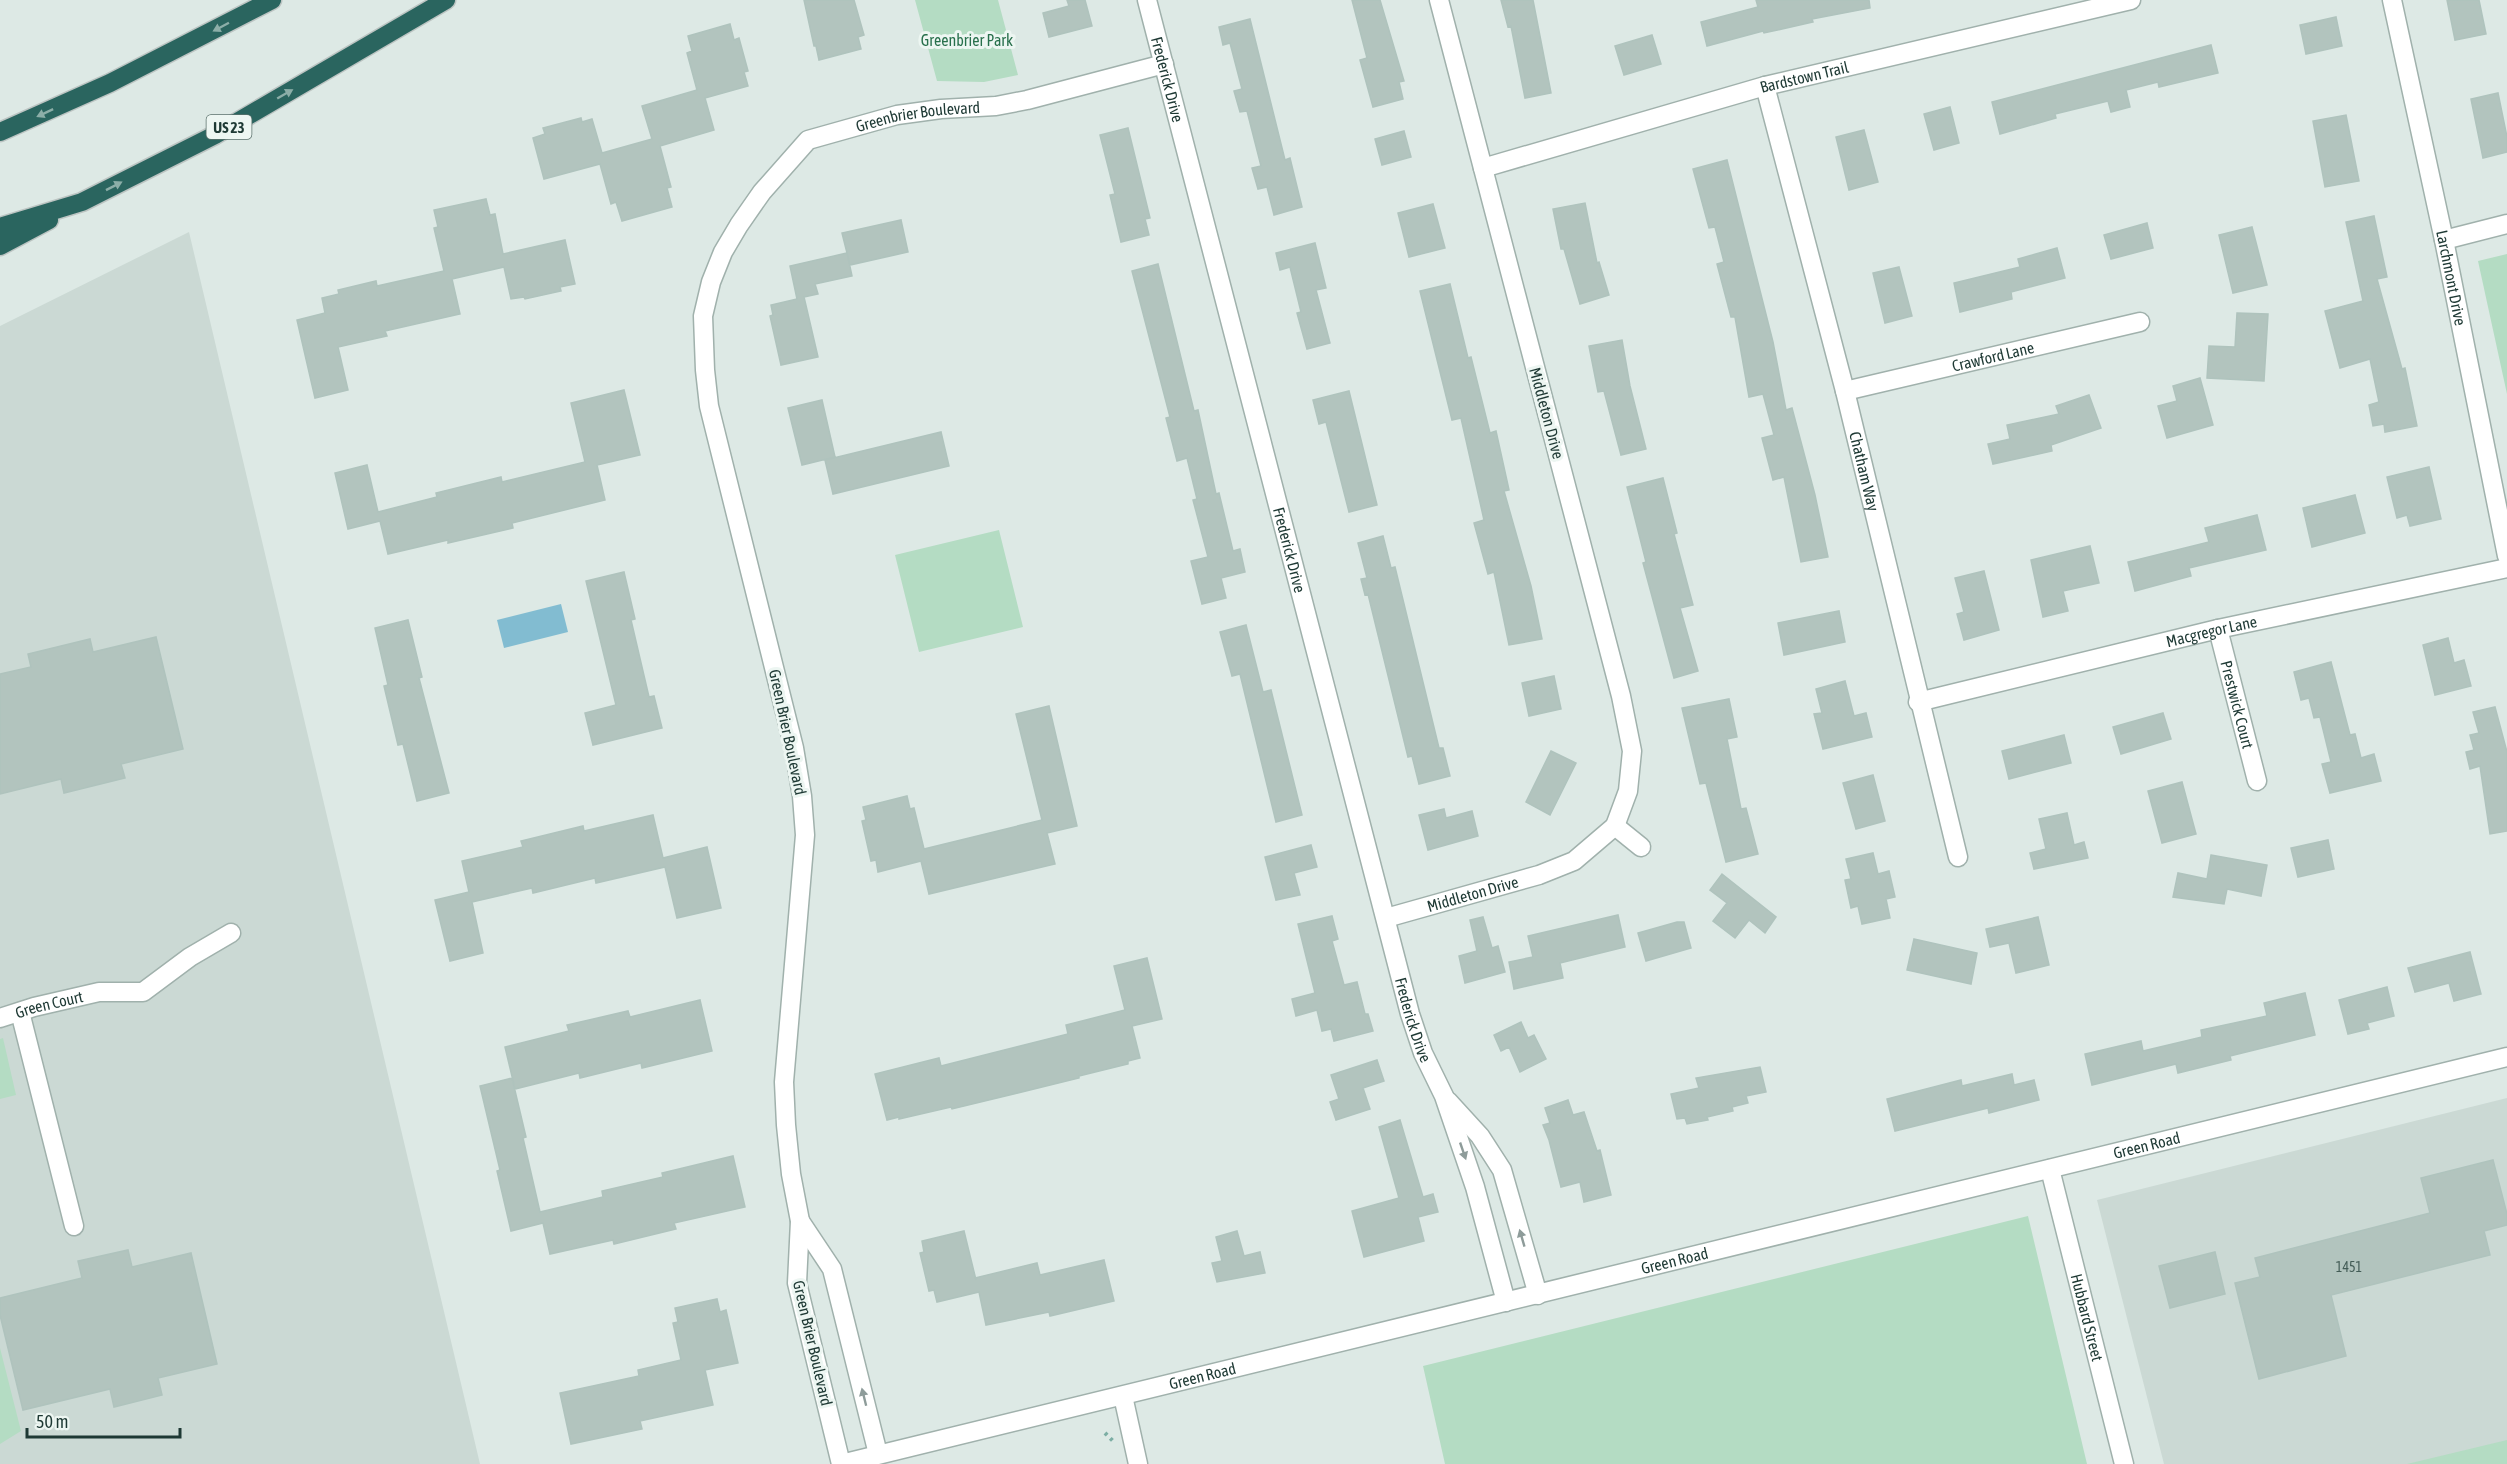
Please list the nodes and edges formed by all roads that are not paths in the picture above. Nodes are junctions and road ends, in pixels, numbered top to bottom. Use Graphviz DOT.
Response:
graph roads {
  1 [pos="272,0"];
  2 [pos="446,0"];
  3 [pos="1147,0"];
  4 [pos="1439,0"];
  5 [pos="2131,0"];
  6 [pos="2392,0"];
  7 [pos="1164,64"];
  8 [pos="1765,86"];
  9 [pos="0,132"];
  10 [pos="1482,168"];
  11 [pos="82,202"];
  12 [pos="2507,224"];
  13 [pos="0,228"];
  14 [pos="2444,240"];
  15 [pos="0,246"];
  16 [pos="723,252"];
  17 [pos="2140,322"];
  18 [pos="1845,391"];
  19 [pos="2507,556"];
  20 [pos="2507,568"];
  21 [pos="2218,629"];
  22 [pos="1918,702"];
  23 [pos="2257,781"];
  24 [pos="1615,826"];
  25 [pos="1641,847"];
  26 [pos="1958,857"];
  27 [pos="1386,918"];
  28 [pos="231,933"];
  29 [pos="20,1012"];
  30 [pos="0,1018"];
  31 [pos="2507,1057"];
  32 [pos="1444,1096"];
  33 [pos="2050,1169"];
  34 [pos="800,1221"];
  35 [pos="74,1226"];
  36 [pos="1538,1294"];
  37 [pos="1506,1302"];
  38 [pos="1122,1396"];
  39 [pos="878,1454"];
  40 [pos="841,1464"];
  41 [pos="1138,1464"];
  42 [pos="2124,1464"];
  1 -- 9 [label="highway, one-way"];
  11 -- 2 [label="highway, US 23, one-way"];
  3 -- 7 [label="street, Frederick Drive"];
  4 -- 10 [label="street, Middleton Drive"];
  5 -- 8 [label="street, Bardstown Trail"];
  6 -- 14 [label="street, Larchmont Drive"];
  7 -- 16 [label="street, Greenbrier Boulevard"];
  7 -- 27 [label="street, Frederick Drive"];
  8 -- 10 [label="street, Bardstown Trail"];
  8 -- 18 [label="street, Chatham Way"];
  10 -- 24 [label="street, Middleton Drive"];
  11 -- 13 [label="highway, US 23"];
  11 -- 15 [label="highway"];
  12 -- 14 [label="street"];
  14 -- 19 [label="street, Larchmont Drive"];
  16 -- 34 [label="street, Green Brier Boulevard"];
  17 -- 18 [label="street, Crawford Lane"];
  18 -- 22 [label="street, Chatham Way"];
  20 -- 21 [label="street, Macgregor Lane"];
  21 -- 22 [label="street, Macgregor Lane"];
  21 -- 23 [label="street, Prestwick Court"];
  22 -- 26 [label="street, Chatham Way"];
  24 -- 25 [label="street"];
  24 -- 27 [label="street, Middleton Drive"];
  27 -- 32 [label="street, Frederick Drive"];
  28 -- 29 [label="street, Green Court"];
  29 -- 30 [label="street, Green Court"];
  29 -- 35 [label="street"];
  31 -- 33 [label="street, Green Road"];
  36 -- 32 [label="street, Frederick Drive, one-way"];
  32 -- 37 [label="street, Frederick Drive, one-way"];
  33 -- 36 [label="street, Green Road"];
  33 -- 42 [label="street, Hubbard Street"];
  39 -- 34 [label="street, Green Brier Boulevard, one-way"];
  34 -- 40 [label="street, Green Brier Boulevard"];
  36 -- 37 [label="street, Green Road"];
  37 -- 38 [label="street, Green Road"];
  38 -- 39 [label="street, Green Road"];
  38 -- 41 [label="street"];
  39 -- 40 [label="street, Green Road"];
}
